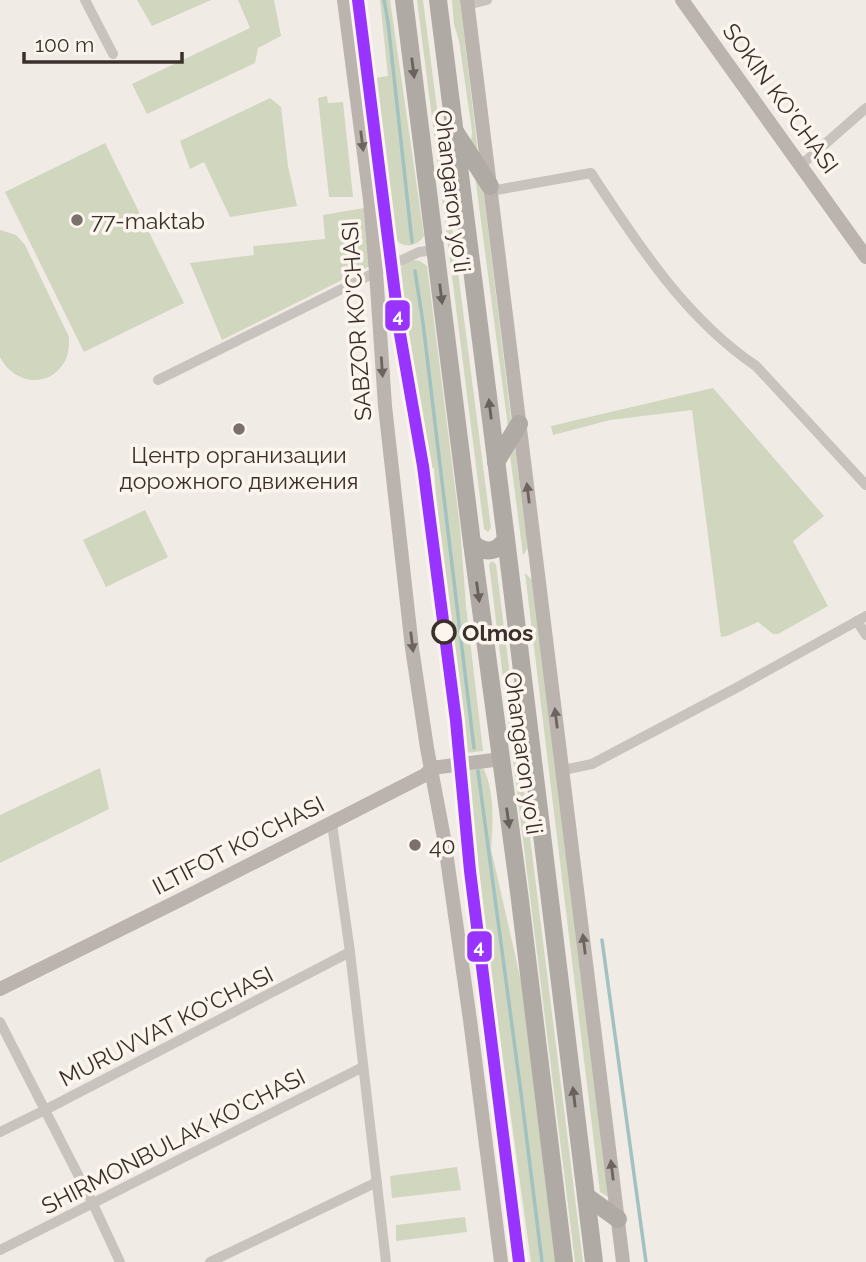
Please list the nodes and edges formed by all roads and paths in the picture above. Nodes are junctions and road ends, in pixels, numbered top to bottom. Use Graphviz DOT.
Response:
graph roads {
  1 [pos="85,0"];
  2 [pos="344,0"];
  3 [pos="404,0"];
  4 [pos="438,0"];
  5 [pos="487,0"];
  6 [pos="682,0"];
  7 [pos="467,3"];
  8 [pos="113,54"];
  9 [pos="866,108"];
  10 [pos="454,130"];
  11 [pos="801,165"];
  12 [pos="491,188"];
  13 [pos="435,250"];
  14 [pos="866,257"];
  15 [pos="376,272"];
  16 [pos="158,380"];
  17 [pos="519,424"];
  18 [pos="496,462"];
  19 [pos="866,485"];
  20 [pos="506,539"];
  21 [pos="472,543"];
  22 [pos="861,619"];
  23 [pos="866,635"];
  24 [pos="500,759"];
  25 [pos="432,768"];
  26 [pos="563,770"];
  27 [pos="332,824"];
  28 [pos="350,952"];
  29 [pos="0,989"];
  30 [pos="0,1021"];
  31 [pos="363,1067"];
  32 [pos="45,1110"];
  33 [pos="0,1132"];
  34 [pos="377,1182"];
  35 [pos="586,1196"];
  36 [pos="93,1204"];
  37 [pos="618,1219"];
  38 [pos="0,1250"];
  39 [pos="120,1262"];
  40 [pos="210,1262"];
  41 [pos="386,1262"];
  42 [pos="501,1262"];
  43 [pos="565,1262"];
  44 [pos="594,1262"];
  45 [pos="623,1262"];
  1 -- 8 [label="street"];
  2 -- 15 [label="street, SABZOR KO'CHASI, one-way"];
  3 -- 13 [label="highway, Ohangaron yoʻli, one-way"];
  4 -- 10 [label="highway, Ohangaron yoʻli"];
  5 -- 7 [label="street"];
  6 -- 11 [label="street, SOKIN KO'CHASI"];
  7 -- 12 [label="street, Ohangaron yoʻli"];
  9 -- 11 [label="street"];
  10 -- 12 [label="highway"];
  18 -- 10 [label="highway, Ohangaron yoʻli, one-way"];
  11 -- 14 [label="street, SOKIN KO'CHASI"];
  12 -- 17 [label="street, Ohangaron yoʻli"];
  12 -- 19 [label="street"];
  13 -- 15 [label="street"];
  13 -- 21 [label="highway, Ohangaron yoʻli, one-way"];
  15 -- 16 [label="street"];
  15 -- 25 [label="street, SABZOR KO'CHASI, one-way"];
  17 -- 18 [label="highway"];
  26 -- 17 [label="street, Ohangaron yoʻli, one-way"];
  18 -- 20 [label="highway, Ohangaron yoʻli"];
  20 -- 21 [label="highway"];
  35 -- 20 [label="highway, Ohangaron yoʻli, one-way"];
  21 -- 24 [label="highway, Ohangaron yoʻli, one-way"];
  22 -- 23 [label="street"];
  22 -- 26 [label="street"];
  24 -- 25 [label="street, ILTIFOT KO'CHASI"];
  24 -- 43 [label="highway, Ohangaron yoʻli, one-way"];
  25 -- 27 [label="street, ILTIFOT KO'CHASI"];
  25 -- 42 [label="street, SABZOR KO'CHASI"];
  37 -- 26 [label="street, Ohangaron yoʻli, one-way"];
  27 -- 28 [label="street"];
  27 -- 29 [label="street, ILTIFOT KO'CHASI"];
  28 -- 31 [label="street"];
  28 -- 32 [label="street, MURUVVAT KO'CHASI"];
  30 -- 32 [label="street"];
  31 -- 34 [label="street"];
  31 -- 36 [label="street, SHIRMONBULAK KO'CHASI"];
  32 -- 33 [label="street, MURUVVAT KO'CHASI"];
  32 -- 36 [label="street"];
  34 -- 40 [label="street"];
  34 -- 41 [label="street"];
  35 -- 37 [label="highway"];
  35 -- 44 [label="highway, Ohangaron yoʻli"];
  36 -- 38 [label="street, SHIRMONBULAK KO'CHASI"];
  36 -- 39 [label="street"];
  37 -- 45 [label="street, Ohangaron yoʻli"];
}
